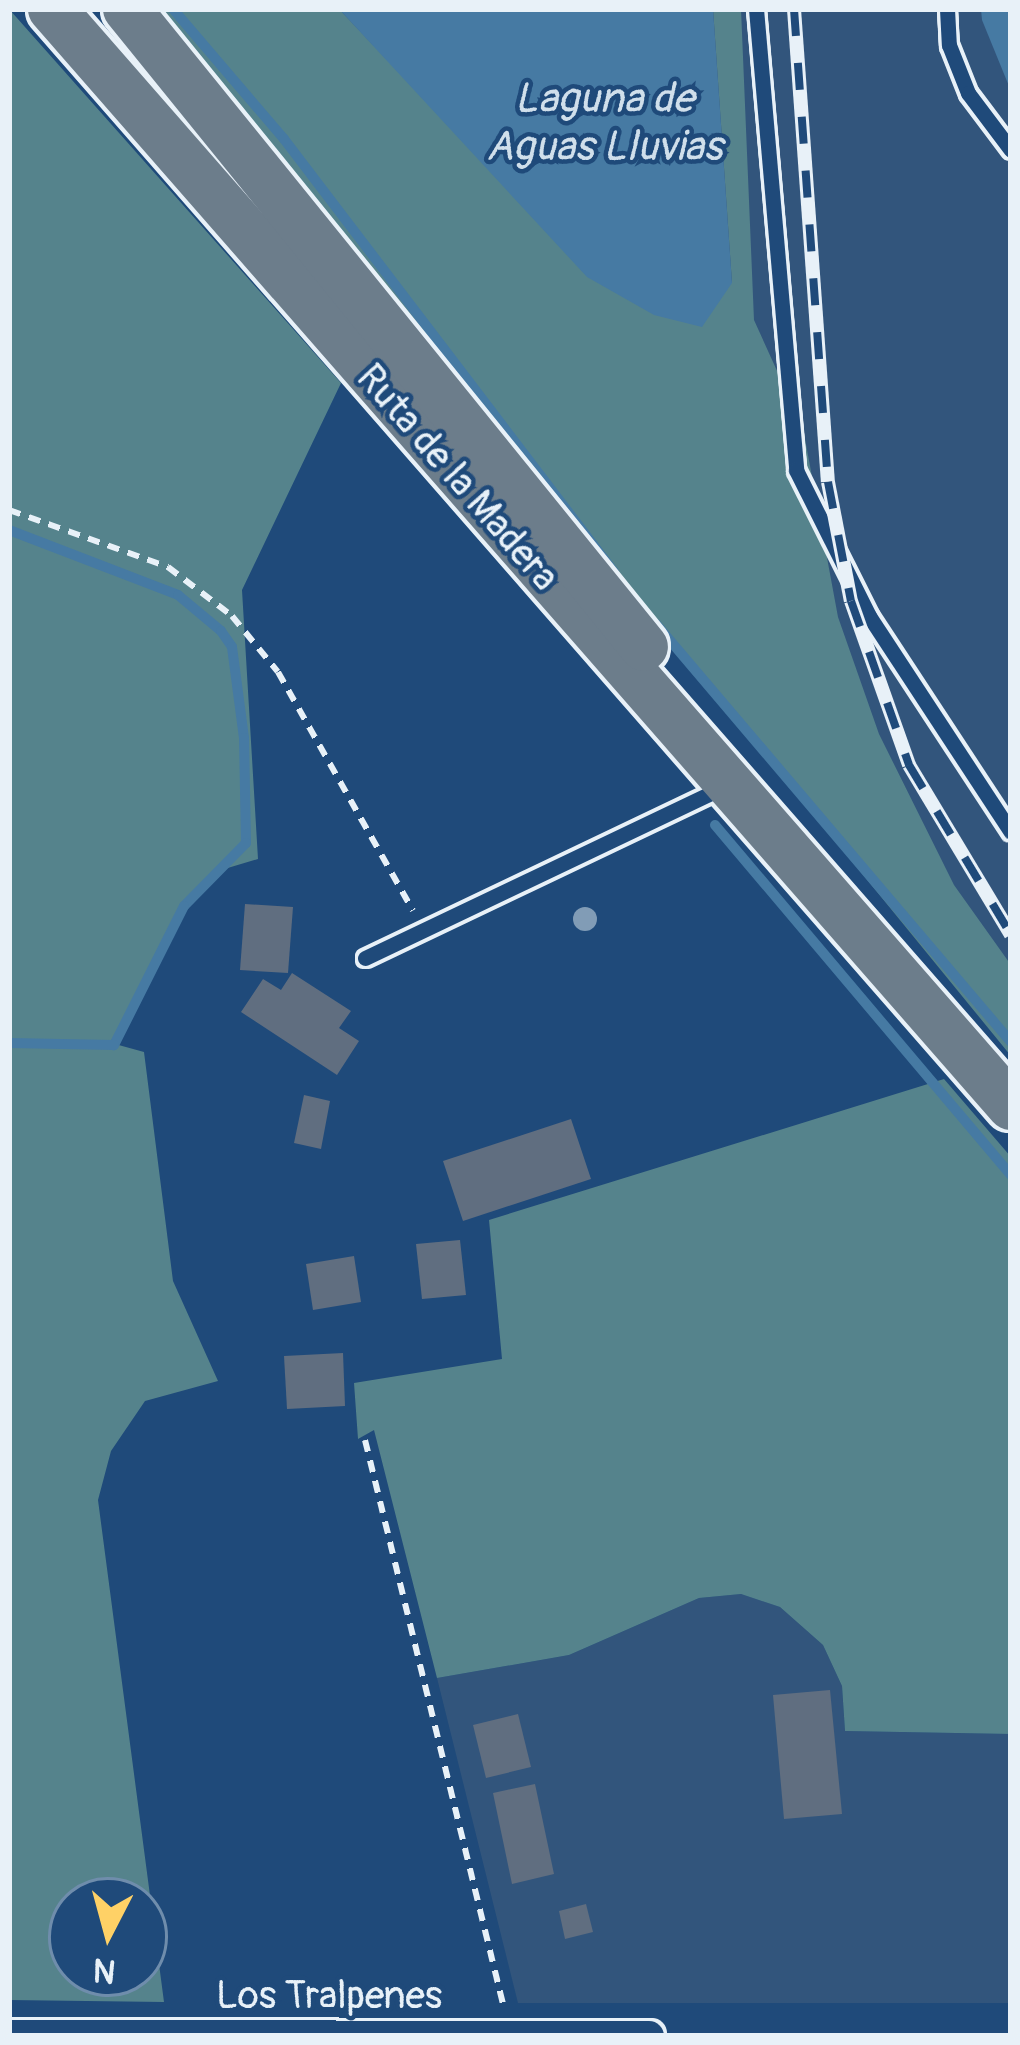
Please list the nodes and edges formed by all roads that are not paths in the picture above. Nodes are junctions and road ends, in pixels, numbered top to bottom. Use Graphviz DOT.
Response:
graph roads {
  1 [pos="52,9"];
  2 [pos="127,9"];
  3 [pos="756,9"];
  4 [pos="947,9"];
  5 [pos="1011,150"];
  6 [pos="724,787"];
  7 [pos="1011,832"];
  8 [pos="869,941"];
  9 [pos="365,958"];
  10 [pos="1011,1106"];
  11 [pos="9,2035"];
  12 [pos="511,2035"];
  13 [pos="649,2036"];
  1 -- 6 [label="highway, Ruta de la Madera"];
  2 -- 8 [label="highway, Ruta de la Madera"];
  3 -- 7 [label="lane"];
  4 -- 5 [label="lane"];
  6 -- 8 [label="highway, Ruta de la Madera"];
  6 -- 9 [label="lane"];
  8 -- 10 [label="highway, Ruta de la Madera"];
  11 -- 12 [label="street, Los Tralpenes"];
  12 -- 13 [label="street, Los Tralpenes"];
}
